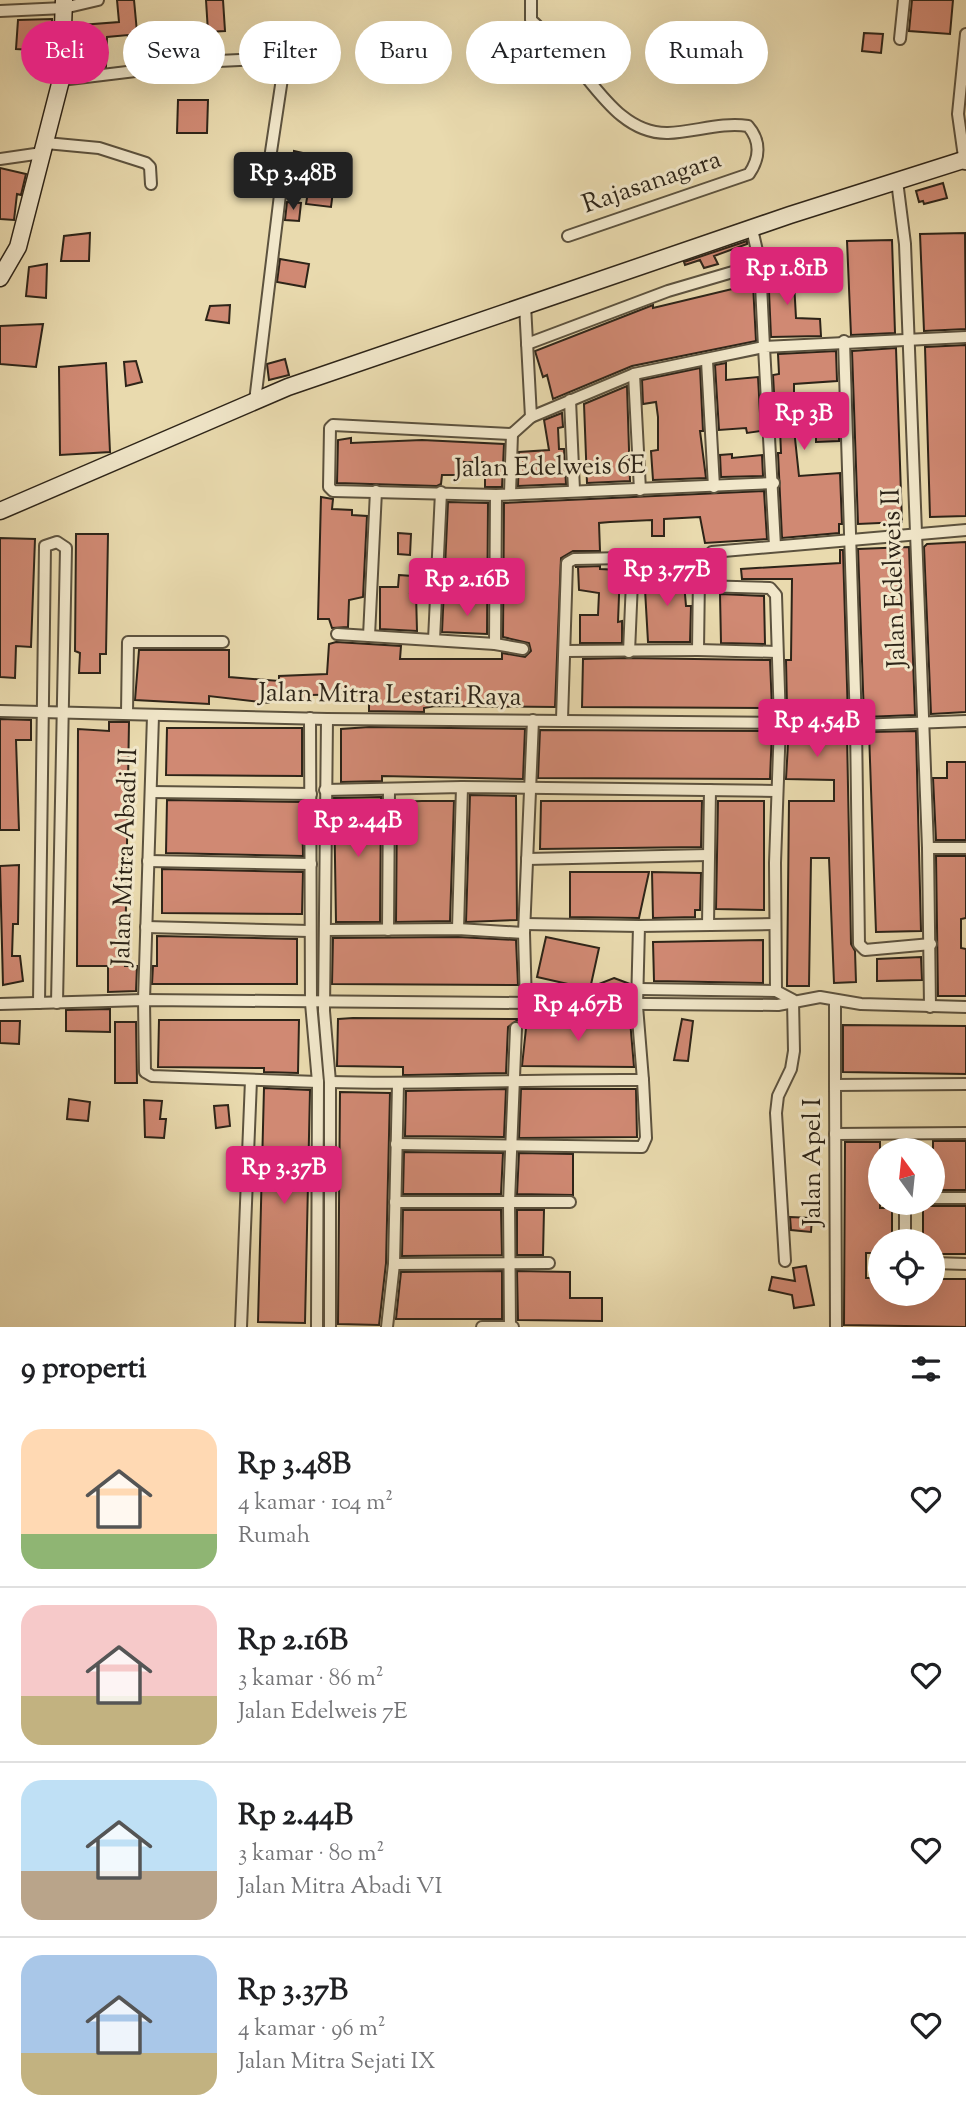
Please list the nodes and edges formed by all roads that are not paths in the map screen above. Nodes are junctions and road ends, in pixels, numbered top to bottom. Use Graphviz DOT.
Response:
graph roads {
  1 [pos="98,0"];
  2 [pos="531,0"];
  3 [pos="904,0"];
  4 [pos="64,4"];
  5 [pos="0,11"];
  6 [pos="966,34"];
  7 [pos="900,39"];
  8 [pos="239,60"];
  9 [pos="109,74"];
  10 [pos="60,84"];
  11 [pos="281,84"];
  12 [pos="44,148"];
  13 [pos="0,159"];
  14 [pos="965,161"];
  15 [pos="283,170"];
  16 [pos="308,172"];
  17 [pos="151,184"];
  18 [pos="898,191"];
  19 [pos="752,229"];
  20 [pos="568,236"];
  21 [pos="7,259"];
  22 [pos="760,264"];
  23 [pos="0,278"];
  24 [pos="525,306"];
  25 [pos="966,337"];
  26 [pos="908,338"];
  27 [pos="844,341"];
  28 [pos="527,344"];
  29 [pos="765,347"];
  30 [pos="707,361"];
  31 [pos="634,374"];
  32 [pos="570,400"];
  33 [pos="254,401"];
  34 [pos="531,417"];
  35 [pos="512,434"];
  36 [pos="774,483"];
  37 [pos="714,486"];
  38 [pos="640,490"];
  39 [pos="376,491"];
  40 [pos="573,491"];
  41 [pos="441,492"];
  42 [pos="510,493"];
  43 [pos="496,495"];
  44 [pos="0,510"];
  45 [pos="966,530"];
  46 [pos="916,533"];
  47 [pos="848,538"];
  48 [pos="775,546"];
  49 [pos="712,552"];
  50 [pos="633,558"];
  51 [pos="699,586"];
  52 [pos="337,634"];
  53 [pos="369,636"];
  54 [pos="434,640"];
  55 [pos="223,642"];
  56 [pos="495,644"];
  57 [pos="523,649"];
  58 [pos="698,650"];
  59 [pos="565,651"];
  60 [pos="629,652"];
  61 [pos="777,652"];
  62 [pos="0,711"];
  63 [pos="43,711"];
  64 [pos="63,712"];
  65 [pos="127,713"];
  66 [pos="153,716"];
  67 [pos="310,718"];
  68 [pos="327,719"];
  69 [pos="562,719"];
  70 [pos="533,720"];
  71 [pos="966,721"];
  72 [pos="923,722"];
  73 [pos="780,723"];
  74 [pos="856,725"];
  75 [pos="821,728"];
  76 [pos="462,787"];
  77 [pos="531,787"];
  78 [pos="325,790"];
  79 [pos="710,790"];
  80 [pos="389,791"];
  81 [pos="776,791"];
  82 [pos="151,792"];
  83 [pos="311,794"];
  84 [pos="928,848"];
  85 [pos="966,848"];
  86 [pos="708,855"];
  87 [pos="527,859"];
  88 [pos="148,861"];
  89 [pos="311,864"];
  90 [pos="774,924"];
  91 [pos="708,925"];
  92 [pos="639,926"];
  93 [pos="146,927"];
  94 [pos="458,929"];
  95 [pos="524,929"];
  96 [pos="325,930"];
  97 [pos="388,930"];
  98 [pos="310,931"];
  99 [pos="931,944"];
  100 [pos="639,989"];
  101 [pos="776,991"];
  102 [pos="144,1000"];
  103 [pos="793,1000"];
  104 [pos="835,1001"];
  105 [pos="38,1003"];
  106 [pos="57,1003"];
  107 [pos="318,1003"];
  108 [pos="0,1004"];
  109 [pos="526,1004"];
  110 [pos="637,1006"];
  111 [pos="930,1007"];
  112 [pos="966,1007"];
  113 [pos="516,1028"];
  114 [pos="514,1079"];
  115 [pos="251,1080"];
  116 [pos="643,1080"];
  117 [pos="318,1082"];
  118 [pos="330,1082"];
  119 [pos="398,1084"];
  120 [pos="966,1084"];
  121 [pos="835,1085"];
  122 [pos="966,1133"];
  123 [pos="835,1135"];
  124 [pos="396,1143"];
  125 [pos="512,1143"];
  126 [pos="945,1198"];
  127 [pos="966,1198"];
  128 [pos="395,1202"];
  129 [pos="509,1202"];
  130 [pos="570,1202"];
  131 [pos="785,1261"];
  132 [pos="511,1263"];
  133 [pos="549,1263"];
  134 [pos="945,1263"];
  135 [pos="394,1264"];
  136 [pos="966,1264"];
  137 [pos="241,1327"];
  138 [pos="317,1327"];
  139 [pos="330,1327"];
  140 [pos="387,1327"];
  141 [pos="482,1327"];
  142 [pos="511,1327"];
  143 [pos="836,1327"];
  1 -- 4 [label="street"];
  2 -- 20 [label="street, Rajasanagara"];
  3 -- 7 [label="street"];
  4 -- 5 [label="street"];
  6 -- 14 [label="street"];
  8 -- 9 [label="street"];
  10 -- 12 [label="street"];
  11 -- 15 [label="street"];
  12 -- 13 [label="street"];
  12 -- 17 [label="street"];
  12 -- 21 [label="street"];
  14 -- 18 [label="street"];
  15 -- 16 [label="street"];
  15 -- 33 [label="street"];
  18 -- 19 [label="street"];
  18 -- 26 [label="street, Jalan Edelweis II"];
  19 -- 22 [label="street"];
  19 -- 24 [label="street"];
  21 -- 23 [label="street"];
  22 -- 28 [label="street"];
  22 -- 29 [label="street"];
  24 -- 28 [label="street"];
  24 -- 33 [label="street"];
  25 -- 26 [label="street"];
  26 -- 27 [label="street"];
  26 -- 46 [label="street, Jalan Edelweis II"];
  27 -- 29 [label="street"];
  27 -- 47 [label="street"];
  28 -- 34 [label="street"];
  29 -- 30 [label="street"];
  29 -- 36 [label="street"];
  30 -- 31 [label="street"];
  30 -- 37 [label="street"];
  31 -- 32 [label="street"];
  31 -- 38 [label="street"];
  32 -- 34 [label="street"];
  32 -- 40 [label="street"];
  33 -- 44 [label="street"];
  34 -- 35 [label="street"];
  35 -- 39 [label="street, Jalan Edelweis 6E"];
  35 -- 42 [label="street"];
  36 -- 37 [label="street, Jalan Edelweis 6E"];
  36 -- 48 [label="street"];
  37 -- 38 [label="street, Jalan Edelweis 6E"];
  38 -- 40 [label="street, Jalan Edelweis 6E"];
  39 -- 41 [label="street, Jalan Edelweis 6E"];
  39 -- 53 [label="street"];
  40 -- 42 [label="street, Jalan Edelweis 6E"];
  41 -- 43 [label="street, Jalan Edelweis 6E"];
  41 -- 54 [label="street"];
  42 -- 43 [label="street, Jalan Edelweis 6E"];
  43 -- 56 [label="street"];
  45 -- 46 [label="street"];
  46 -- 47 [label="street"];
  46 -- 72 [label="street, Jalan Edelweis II"];
  47 -- 48 [label="street"];
  47 -- 74 [label="street"];
  48 -- 49 [label="street"];
  50 -- 51 [label="street"];
  50 -- 59 [label="street"];
  50 -- 60 [label="street"];
  51 -- 58 [label="street"];
  51 -- 61 [label="street"];
  52 -- 53 [label="street"];
  53 -- 54 [label="street"];
  54 -- 56 [label="street"];
  55 -- 65 [label="street"];
  56 -- 57 [label="street"];
  58 -- 60 [label="street"];
  58 -- 61 [label="street"];
  59 -- 60 [label="street"];
  59 -- 69 [label="street"];
  61 -- 73 [label="street"];
  62 -- 63 [label="street, Jalan Mitra Lestari Raya"];
  63 -- 64 [label="street, Jalan Mitra Lestari Raya"];
  63 -- 64 [label="street"];
  63 -- 105 [label="street"];
  64 -- 65 [label="street, Jalan Mitra Lestari Raya"];
  64 -- 106 [label="street"];
  65 -- 66 [label="street, Jalan Mitra Lestari Raya"];
  66 -- 67 [label="street, Jalan Mitra Lestari Raya"];
  66 -- 82 [label="street, Jalan Mitra Abadi II"];
  67 -- 68 [label="street, Jalan Mitra Lestari Raya"];
  67 -- 83 [label="street"];
  68 -- 70 [label="street, Jalan Mitra Lestari Raya"];
  68 -- 78 [label="street"];
  69 -- 70 [label="street, Jalan Mitra Lestari Raya"];
  69 -- 73 [label="street, Jalan Mitra Lestari Raya"];
  70 -- 77 [label="street"];
  71 -- 72 [label="street"];
  72 -- 74 [label="street"];
  72 -- 84 [label="street, Jalan Edelweis II"];
  73 -- 81 [label="street"];
  74 -- 75 [label="street"];
  74 -- 99 [label="street"];
  76 -- 77 [label="street"];
  76 -- 80 [label="street"];
  76 -- 94 [label="street"];
  77 -- 79 [label="street"];
  77 -- 87 [label="street"];
  78 -- 80 [label="street"];
  78 -- 96 [label="street"];
  79 -- 81 [label="street"];
  79 -- 86 [label="street"];
  80 -- 97 [label="street"];
  81 -- 90 [label="street"];
  82 -- 83 [label="street"];
  82 -- 88 [label="street, Jalan Mitra Abadi II"];
  83 -- 89 [label="street"];
  84 -- 85 [label="street"];
  84 -- 99 [label="street, Jalan Edelweis II"];
  86 -- 87 [label="street"];
  86 -- 91 [label="street"];
  87 -- 95 [label="street"];
  88 -- 89 [label="street"];
  88 -- 93 [label="street, Jalan Mitra Abadi II"];
  89 -- 98 [label="street"];
  90 -- 91 [label="street"];
  90 -- 101 [label="street"];
  91 -- 92 [label="street"];
  92 -- 95 [label="street"];
  92 -- 100 [label="street"];
  93 -- 98 [label="street"];
  93 -- 102 [label="street, Jalan Mitra Abadi II"];
  94 -- 95 [label="street"];
  94 -- 97 [label="street"];
  95 -- 109 [label="street"];
  96 -- 97 [label="street"];
  96 -- 107 [label="street"];
  98 -- 107 [label="street"];
  99 -- 111 [label="street, Jalan Edelweis II"];
  100 -- 101 [label="street"];
  100 -- 110 [label="street"];
  101 -- 103 [label="street"];
  102 -- 106 [label="street"];
  102 -- 107 [label="street"];
  102 -- 115 [label="street, Jalan Mitra Abadi II"];
  103 -- 104 [label="street"];
  103 -- 110 [label="street"];
  103 -- 131 [label="street"];
  104 -- 111 [label="street"];
  104 -- 121 [label="street"];
  105 -- 106 [label="street"];
  105 -- 108 [label="street"];
  107 -- 109 [label="street"];
  107 -- 117 [label="street"];
  107 -- 118 [label="street"];
  109 -- 110 [label="street"];
  110 -- 116 [label="street"];
  111 -- 112 [label="street"];
  113 -- 114 [label="street"];
  114 -- 116 [label="street"];
  114 -- 119 [label="street"];
  114 -- 125 [label="street"];
  115 -- 117 [label="street"];
  115 -- 137 [label="street"];
  116 -- 125 [label="street"];
  117 -- 138 [label="street"];
  118 -- 119 [label="street"];
  118 -- 139 [label="street"];
  119 -- 124 [label="street"];
  120 -- 121 [label="street, Jalan Apel I"];
  121 -- 123 [label="street, Jalan Apel I"];
  122 -- 123 [label="street"];
  123 -- 143 [label="street, Jalan Apel I"];
  124 -- 125 [label="street"];
  124 -- 128 [label="street"];
  125 -- 129 [label="street"];
  126 -- 127 [label="street"];
  128 -- 129 [label="street"];
  128 -- 135 [label="street"];
  129 -- 130 [label="street"];
  129 -- 132 [label="street"];
  132 -- 133 [label="street"];
  132 -- 135 [label="street"];
  132 -- 142 [label="street"];
  134 -- 136 [label="street"];
  135 -- 140 [label="street"];
  141 -- 142 [label="street"];
}
